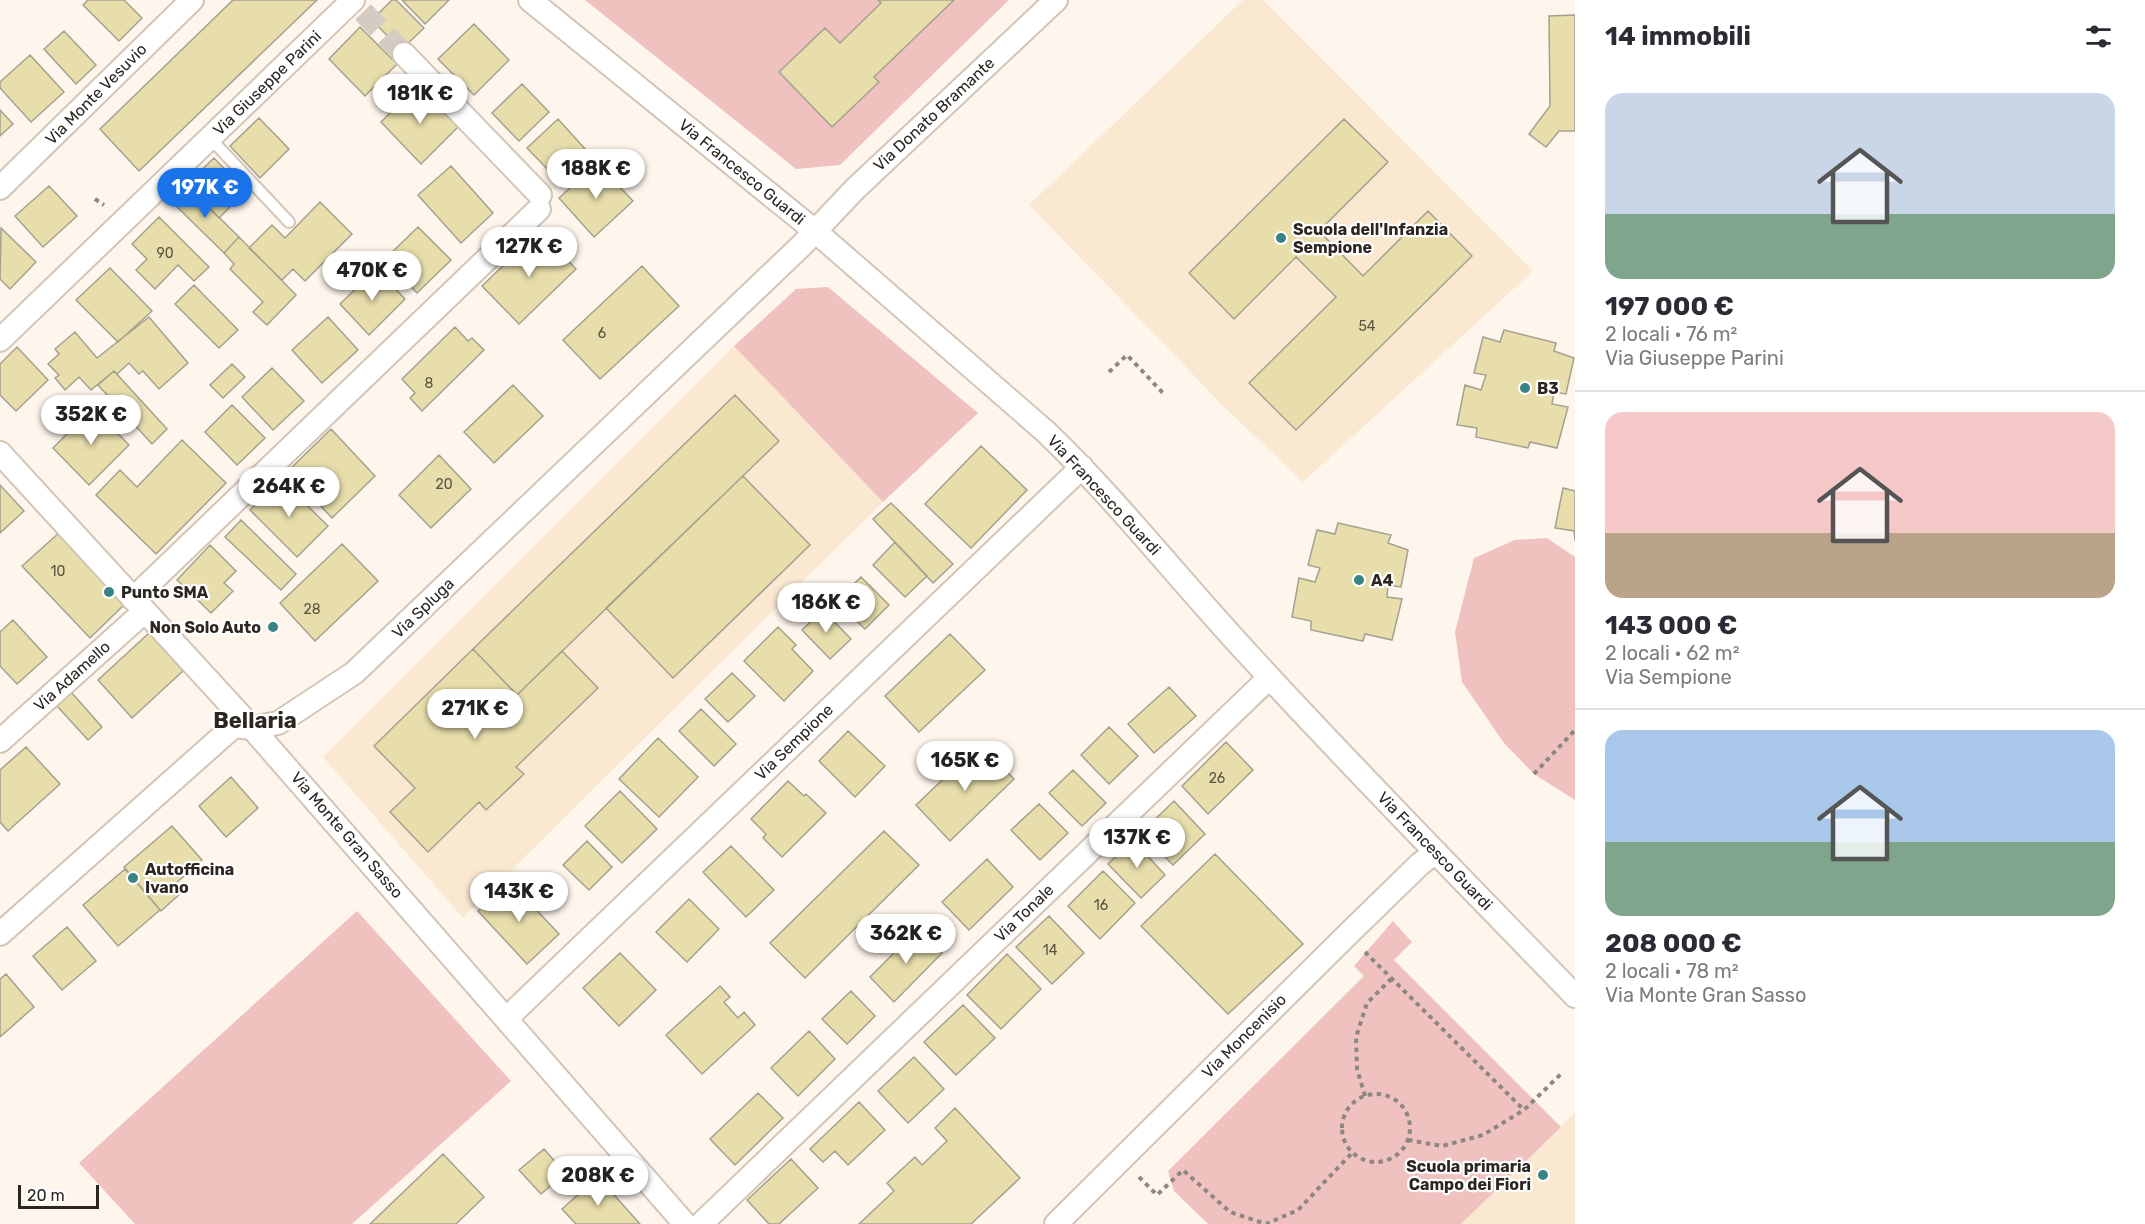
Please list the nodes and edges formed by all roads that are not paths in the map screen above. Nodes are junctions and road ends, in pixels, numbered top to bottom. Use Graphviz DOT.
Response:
graph roads {
  1 [pos="192,0"];
  2 [pos="530,0"];
  3 [pos="1056,0"];
  4 [pos="356,4"];
  5 [pos="404,54"];
  6 [pos="210,138"];
  7 [pos="0,188"];
  8 [pos="289,222"];
  9 [pos="815,231"];
  10 [pos="0,340"];
  11 [pos="0,453"];
  12 [pos="1082,467"];
  13 [pos="139,605"];
  14 [pos="1269,678"];
  15 [pos="252,728"];
  16 [pos="0,741"];
  17 [pos="1436,852"];
  18 [pos="0,934"];
  19 [pos="1575,996"];
  20 [pos="507,1018"];
  21 [pos="686,1224"];
  22 [pos="701,1224"];
  23 [pos="1056,1224"];
  1 -- 7 [label="street, Via Monte Vesuvio"];
  2 -- 9 [label="street, Via Francesco Guardi"];
  3 -- 9 [label="street, Via Donato Bramante"];
  4 -- 6 [label="street, Via Giuseppe Parini"];
  5 -- 13 [label="street, Via Adamello"];
  6 -- 8 [label="lane"];
  6 -- 10 [label="street, Via Giuseppe Parini"];
  9 -- 12 [label="street, Via Francesco Guardi"];
  9 -- 15 [label="street, Via Spluga"];
  11 -- 13 [label="street, Via Monte Gran Sasso"];
  12 -- 14 [label="street, Via Francesco Guardi"];
  12 -- 20 [label="street, Via Sempione"];
  13 -- 15 [label="street, Via Monte Gran Sasso"];
  13 -- 16 [label="street, Via Adamello"];
  14 -- 17 [label="street, Via Francesco Guardi"];
  14 -- 22 [label="street, Via Tonale"];
  15 -- 18 [label="street, Via Spluga"];
  15 -- 20 [label="street, Via Monte Gran Sasso"];
  17 -- 19 [label="street, Via Francesco Guardi"];
  17 -- 23 [label="street, Via Moncenisio"];
  20 -- 21 [label="street, Via Monte Gran Sasso"];
}
